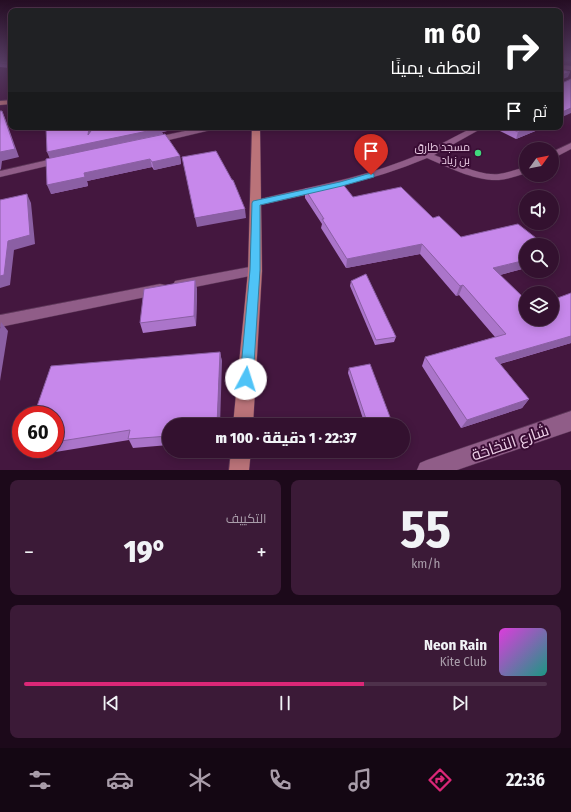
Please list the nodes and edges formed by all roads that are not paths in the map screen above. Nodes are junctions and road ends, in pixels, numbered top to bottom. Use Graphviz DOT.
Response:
graph roads {
  1 [pos="201,130"];
  2 [pos="256,130"];
  3 [pos="474,130"];
  4 [pos="146,142"];
  5 [pos="571,146"];
  6 [pos="559,152"];
  7 [pos="426,155"];
  8 [pos="69,159"];
  9 [pos="519,172"];
  10 [pos="0,174"];
  11 [pos="256,203"];
  12 [pos="255,270"];
  13 [pos="0,321"];
  14 [pos="244,418"];
  15 [pos="571,421"];
  16 [pos="240,458"];
  17 [pos="239,470"];
  18 [pos="427,470"];
  1 -- 4 [label="street"];
  2 -- 11 [label="main road"];
  3 -- 7 [label="street"];
  5 -- 6 [label="street"];
  7 -- 9 [label="street"];
  7 -- 11 [label="street"];
  8 -- 10 [label="street"];
  11 -- 12 [label="main road"];
  12 -- 13 [label="street"];
  12 -- 14 [label="main road"];
  15 -- 18 [label="street, شارع التخاخة"];
  16 -- 17 [label="main road"];
}
